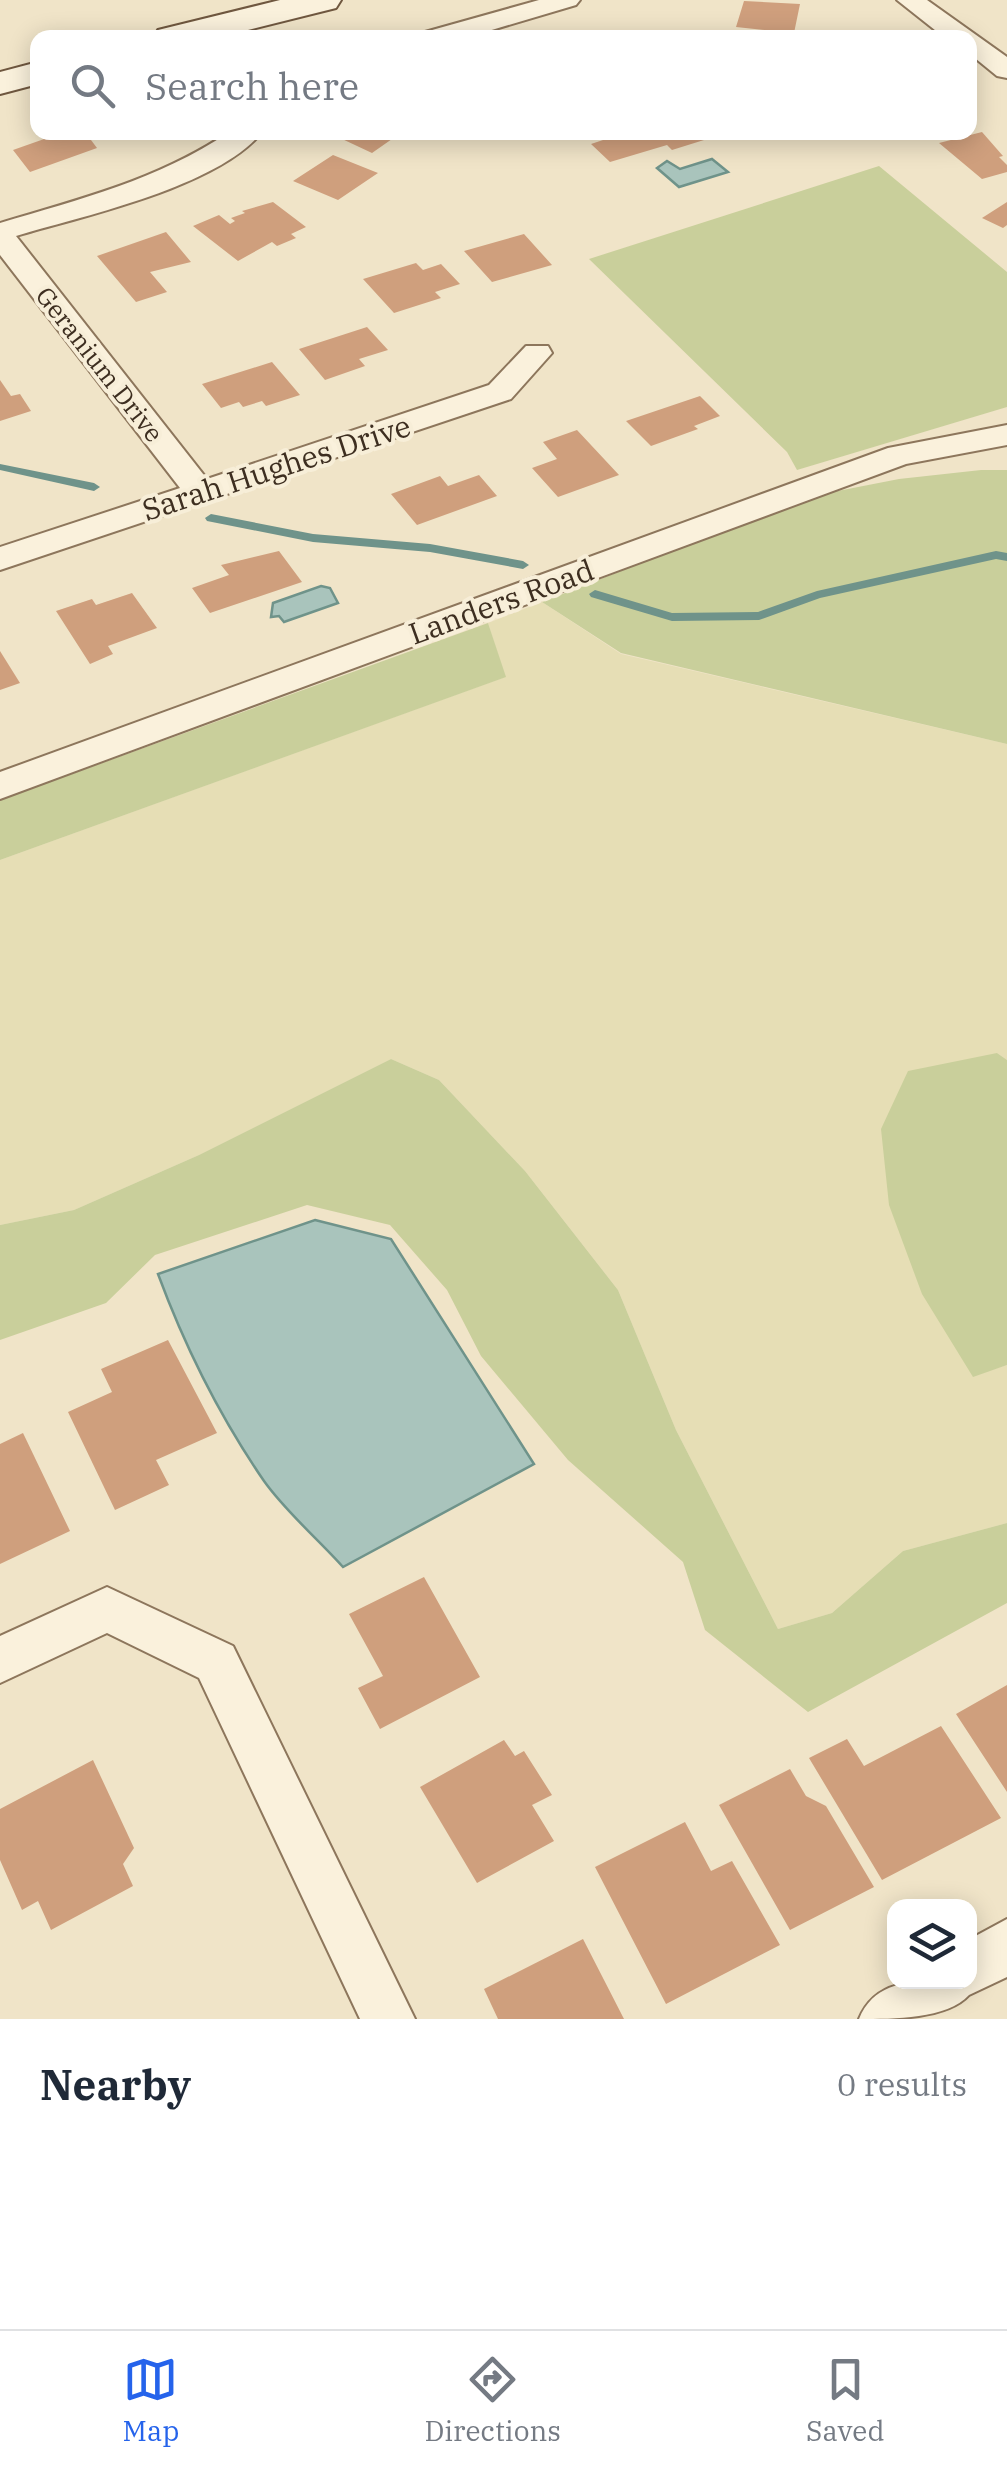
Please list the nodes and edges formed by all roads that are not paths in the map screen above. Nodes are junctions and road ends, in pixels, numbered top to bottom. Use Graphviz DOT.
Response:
graph roads {
  1 [pos="323,0"];
  2 [pos="568,0"];
  3 [pos="910,0"];
  4 [pos="509,7"];
  5 [pos="203,30"];
  6 [pos="453,30"];
  7 [pos="952,30"];
  8 [pos="977,47"];
  9 [pos="1007,70"];
  10 [pos="30,75"];
  11 [pos="0,83"];
  12 [pos="236,140"];
  13 [pos="0,233"];
  14 [pos="537,353"];
  15 [pos="1007,435"];
  16 [pos="200,492"];
  17 [pos="0,558"];
  18 [pos="0,786"];
  19 [pos="0,1660"];
  20 [pos="1007,1946"];
  21 [pos="977,1965"];
  22 [pos="936,1989"];
  23 [pos="388,2019"];
  24 [pos="886,2019"];
  1 -- 5 [label="main road"];
  2 -- 4 [label="street"];
  3 -- 7 [label="street"];
  4 -- 6 [label="street"];
  8 -- 9 [label="street"];
  10 -- 11 [label="main road"];
  12 -- 13 [label="street"];
  13 -- 16 [label="street, Geranium Drive"];
  14 -- 16 [label="street, Sarah Hughes Drive"];
  15 -- 18 [label="street, Landers Road"];
  16 -- 17 [label="street, Sarah Hughes Drive"];
  19 -- 23 [label="street"];
  20 -- 21 [label="street"];
  22 -- 24 [label="street"];
}
